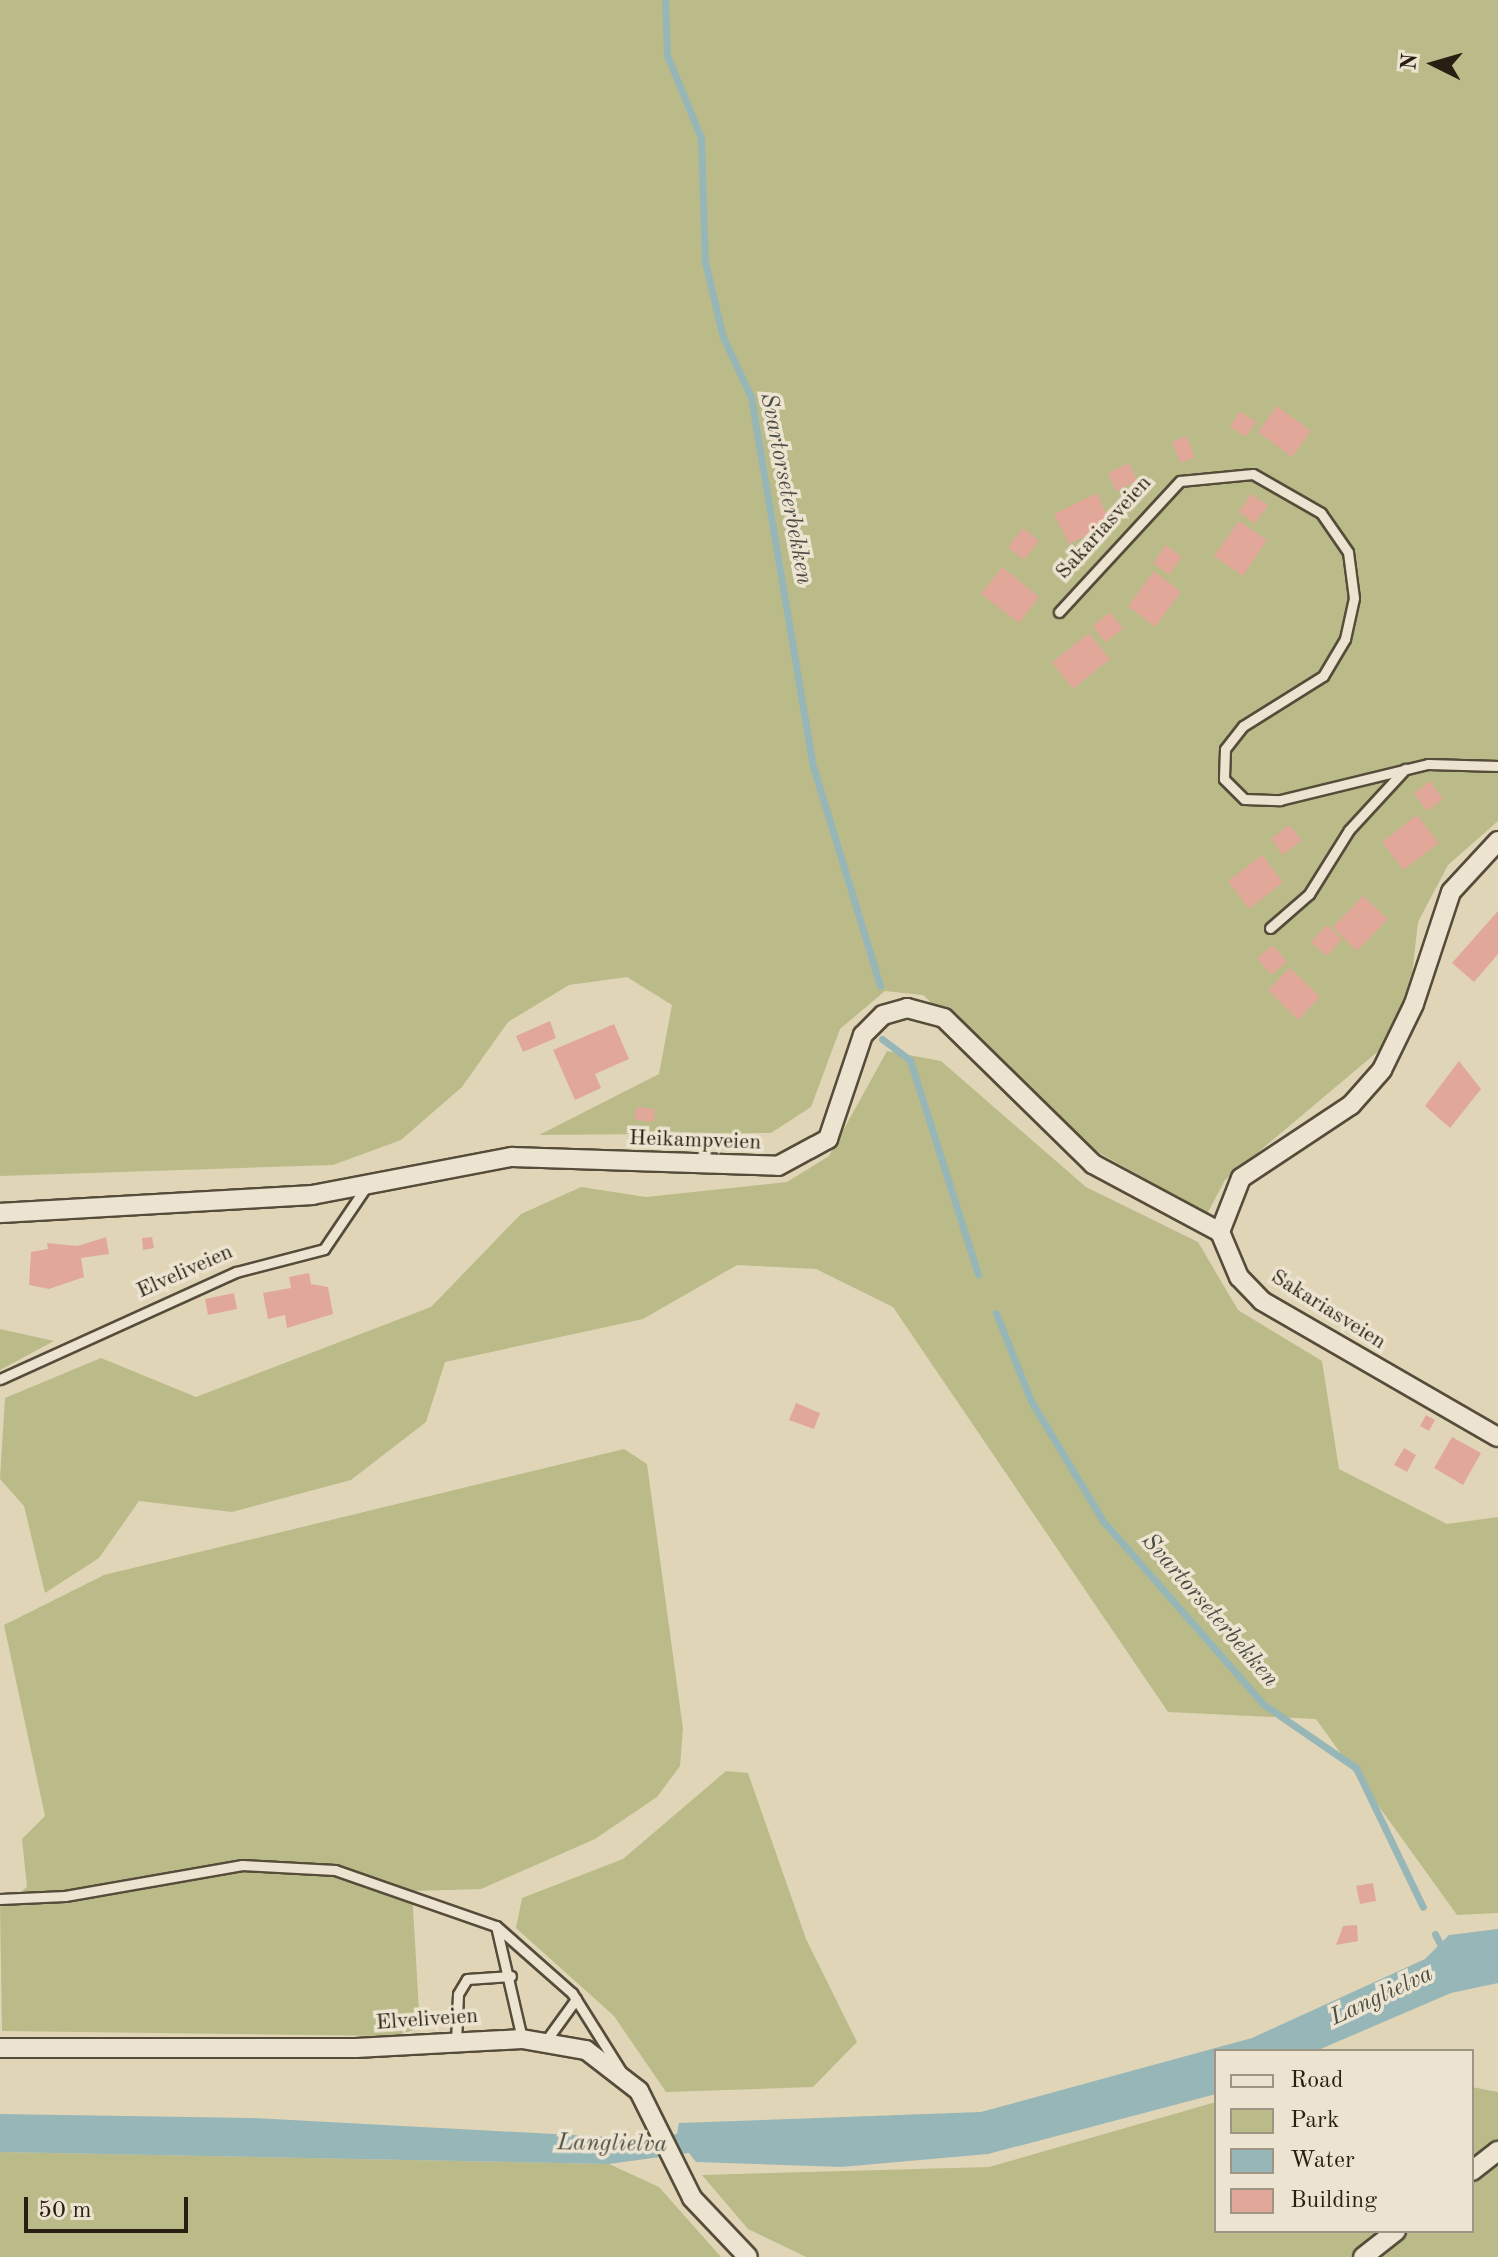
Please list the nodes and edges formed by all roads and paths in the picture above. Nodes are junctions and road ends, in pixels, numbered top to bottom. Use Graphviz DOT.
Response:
graph roads {
  1 [pos="1059,612"];
  2 [pos="1498,766"];
  3 [pos="1405,769"];
  4 [pos="1498,841"];
  5 [pos="1270,928"];
  6 [pos="366,1187"];
  7 [pos="0,1213"];
  8 [pos="1220,1232"];
  9 [pos="0,1379"];
  10 [pos="1498,1437"];
  11 [pos="0,1899"];
  12 [pos="496,1926"];
  13 [pos="511,1976"];
  14 [pos="576,1999"];
  15 [pos="522,2039"];
  16 [pos="456,2042"];
  17 [pos="545,2042"];
  18 [pos="0,2048"];
  19 [pos="623,2074"];
  20 [pos="1498,2151"];
  21 [pos="1474,2169"];
  22 [pos="1393,2233"];
  23 [pos="748,2257"];
  24 [pos="1363,2257"];
  1 -- 3 [label="lane, Sakariasveien"];
  2 -- 3 [label="lane, Sakariasveien"];
  3 -- 5 [label="lane"];
  4 -- 8 [label="street"];
  6 -- 7 [label="street, Heikampveien"];
  6 -- 8 [label="street, Heikampveien"];
  6 -- 9 [label="lane, Elveliveien"];
  8 -- 10 [label="street, Sakariasveien"];
  11 -- 12 [label="lane"];
  12 -- 13 [label="lane"];
  12 -- 14 [label="lane"];
  13 -- 15 [label="lane"];
  13 -- 16 [label="lane"];
  14 -- 17 [label="lane"];
  14 -- 19 [label="lane"];
  15 -- 16 [label="street, Elveliveien"];
  15 -- 17 [label="street, Elveliveien"];
  16 -- 18 [label="street, Elveliveien"];
  17 -- 19 [label="street, Elveliveien"];
  19 -- 23 [label="street, Elveliveien"];
  20 -- 21 [label="street"];
  22 -- 24 [label="street"];
}
